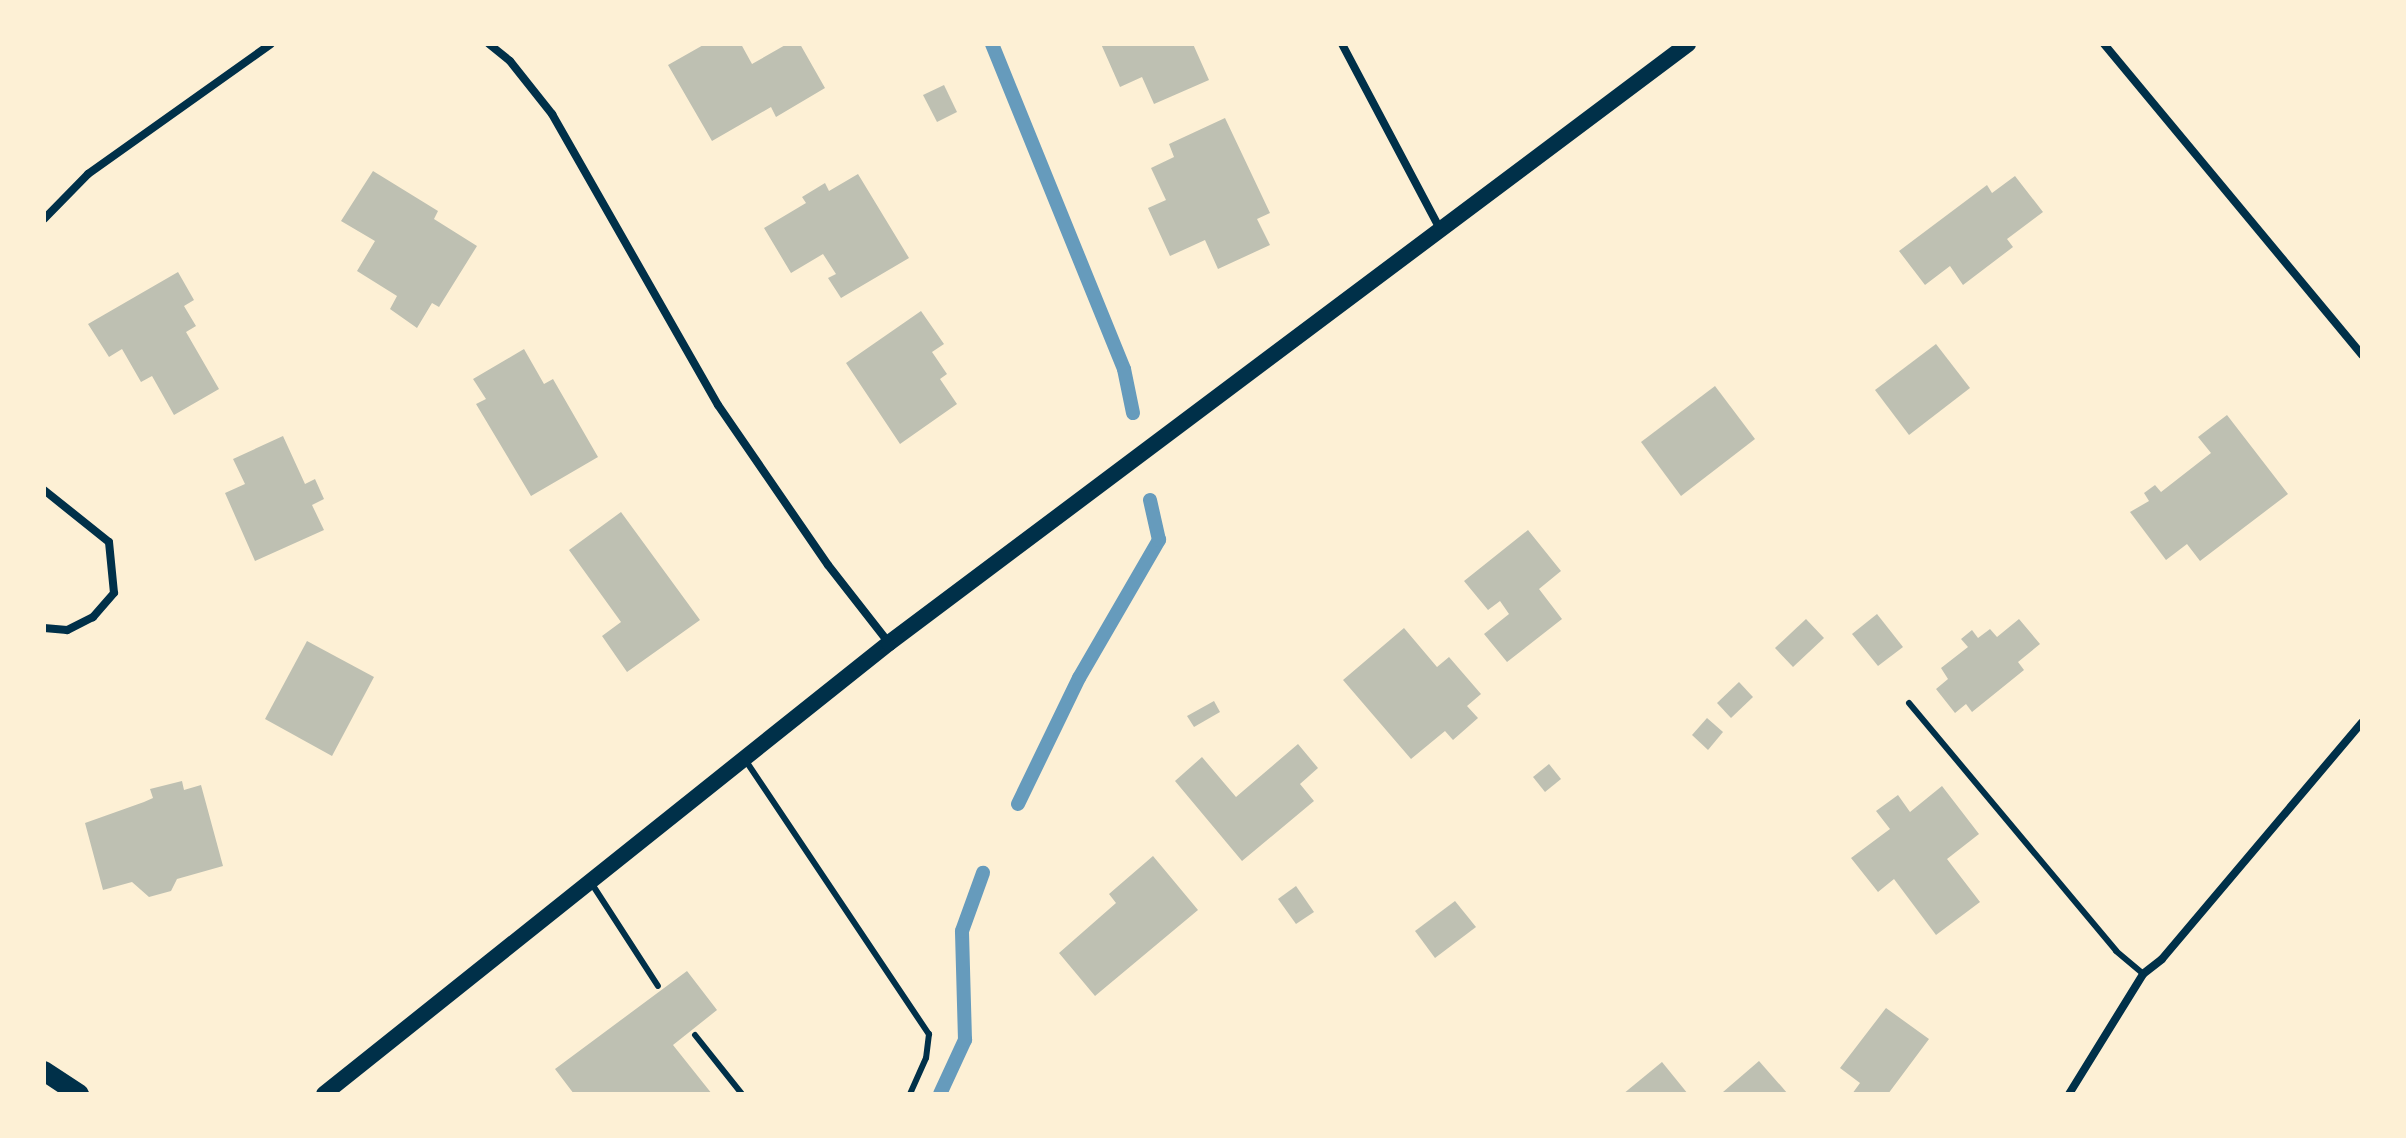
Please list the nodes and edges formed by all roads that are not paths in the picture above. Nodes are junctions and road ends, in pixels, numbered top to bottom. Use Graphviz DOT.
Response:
graph roads {
  1 [pos="271,44"];
  2 [pos="489,44"];
  3 [pos="1342,44"];
  4 [pos="1688,44"];
  5 [pos="2104,44"];
  6 [pos="44,219"];
  7 [pos="1440,229"];
  8 [pos="2362,355"];
  9 [pos="44,490"];
  10 [pos="44,628"];
  11 [pos="889,643"];
  12 [pos="1909,703"];
  13 [pos="2362,722"];
  14 [pos="744,759"];
  15 [pos="590,881"];
  16 [pos="2143,974"];
  17 [pos="658,986"];
  18 [pos="695,1035"];
  19 [pos="44,1071"];
  20 [pos="79,1094"];
  21 [pos="324,1094"];
  22 [pos="742,1094"];
  23 [pos="910,1094"];
  24 [pos="2069,1094"];
  1 -- 6 [label="street"];
  2 -- 11 [label="street"];
  3 -- 7 [label="street"];
  4 -- 7 [label="main road"];
  5 -- 8 [label="street"];
  7 -- 11 [label="main road"];
  9 -- 10 [label="street"];
  11 -- 14 [label="main road"];
  12 -- 16 [label="lane"];
  13 -- 16 [label="street"];
  14 -- 15 [label="main road"];
  14 -- 23 [label="lane"];
  15 -- 17 [label="lane"];
  15 -- 21 [label="main road"];
  16 -- 24 [label="street"];
  18 -- 22 [label="lane"];
  19 -- 20 [label="main road"];
}
